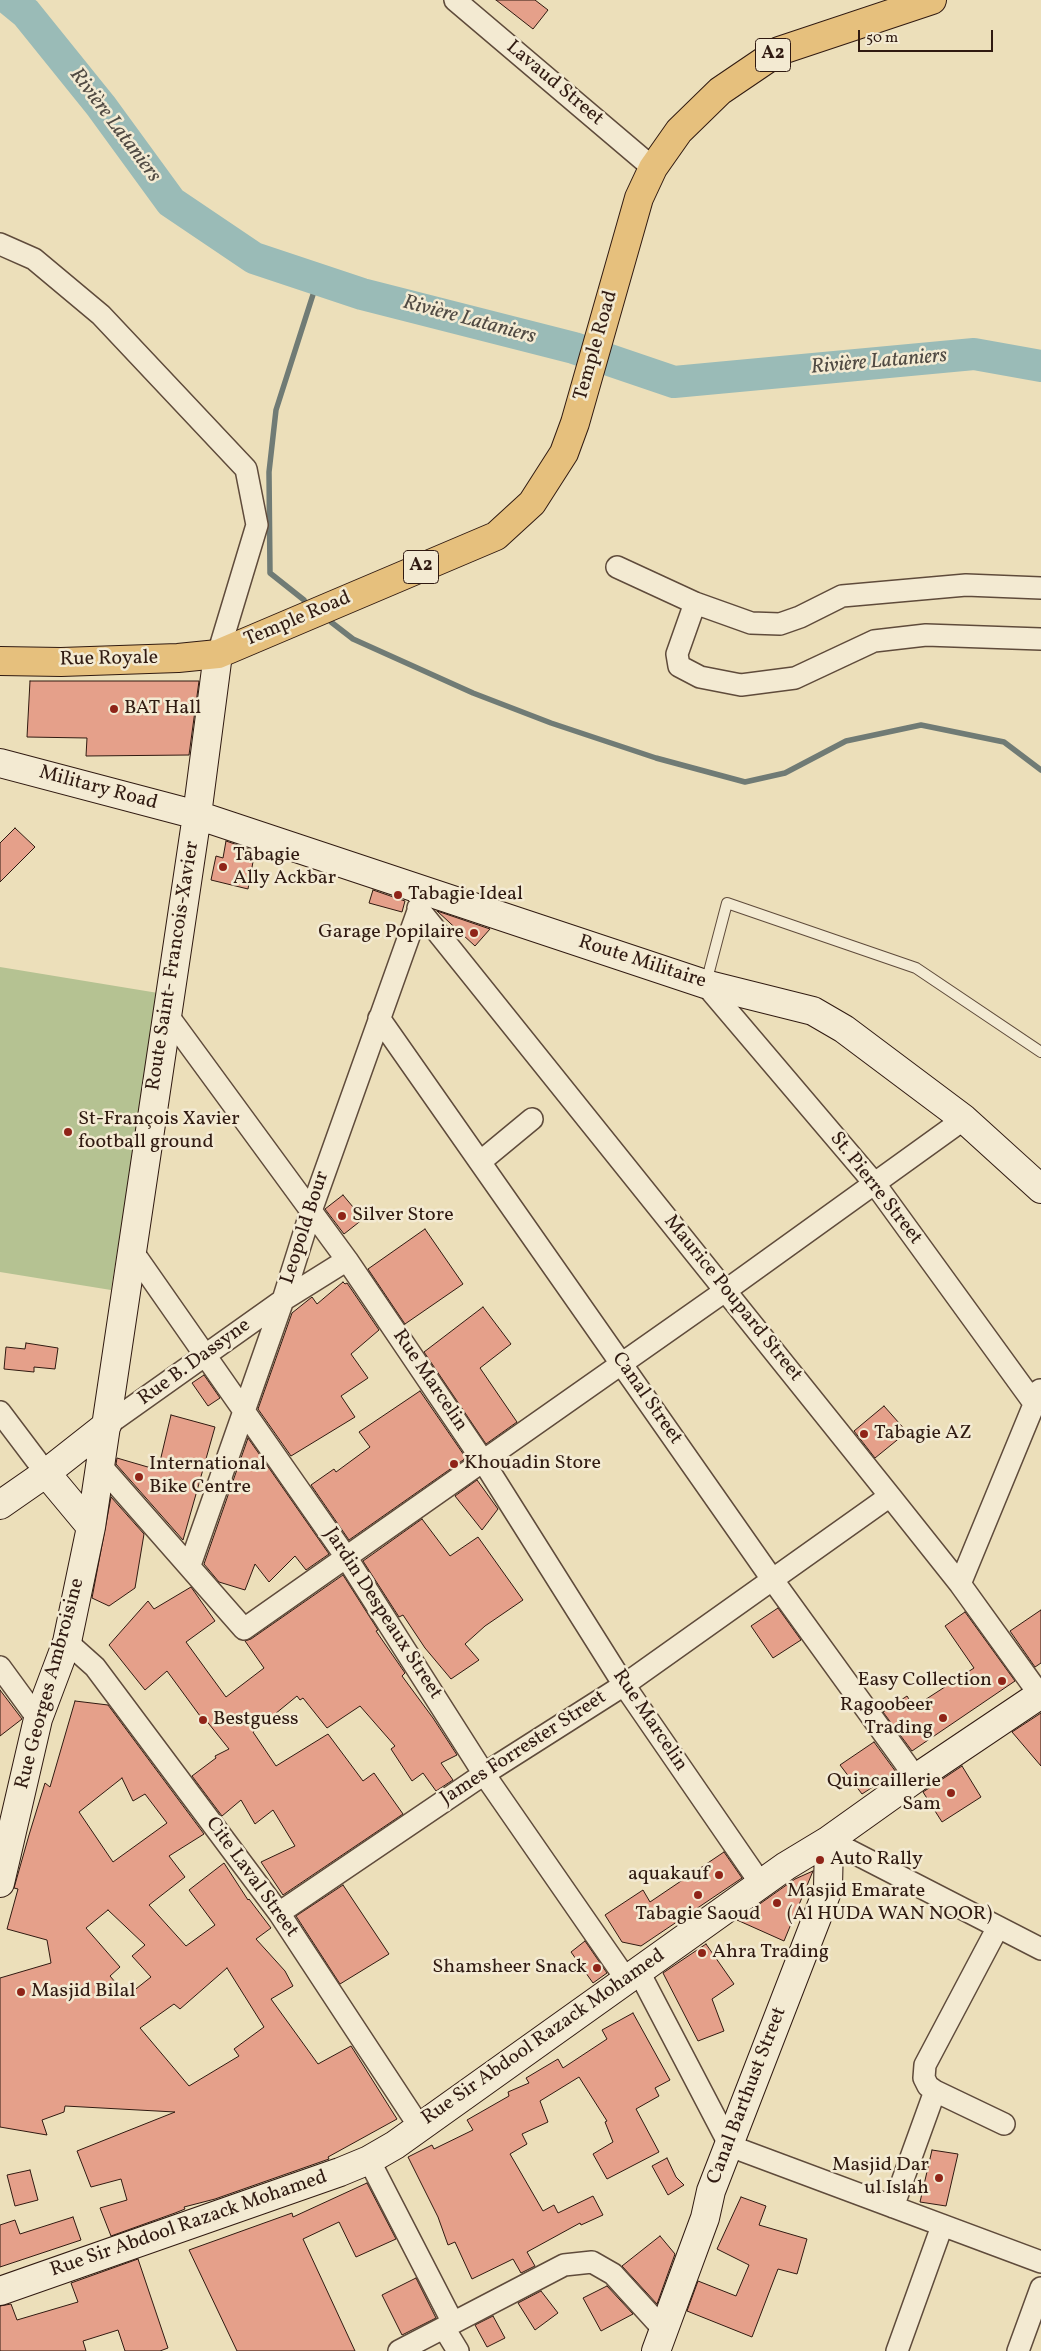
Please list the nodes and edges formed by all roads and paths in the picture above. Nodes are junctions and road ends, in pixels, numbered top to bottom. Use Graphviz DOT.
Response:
graph roads {
  1 [pos="455,0"];
  2 [pos="932,0"];
  3 [pos="653,168"];
  4 [pos="0,244"];
  5 [pos="617,567"];
  6 [pos="1041,588"];
  7 [pos="695,603"];
  8 [pos="1041,639"];
  9 [pos="218,654"];
  10 [pos="0,661"];
  11 [pos="0,763"];
  12 [pos="197,815"];
  13 [pos="421,900"];
  14 [pos="706,984"];
  15 [pos="166,1013"];
  16 [pos="379,1018"];
  17 [pos="1041,1052"];
  18 [pos="532,1119"];
  19 [pos="964,1119"];
  20 [pos="480,1162"];
  21 [pos="875,1184"];
  22 [pos="1041,1190"];
  23 [pos="311,1211"];
  24 [pos="133,1252"];
  25 [pos="347,1260"];
  26 [pos="725,1291"];
  27 [pos="283,1300"];
  28 [pos="206,1355"];
  29 [pos="622,1364"];
  30 [pos="1038,1395"];
  31 [pos="244,1408"];
  32 [pos="0,1412"];
  33 [pos="107,1426"];
  34 [pos="483,1461"];
  35 [pos="100,1465"];
  36 [pos="46,1474"];
  37 [pos="890,1496"];
  38 [pos="0,1506"];
  39 [pos="91,1527"];
  40 [pos="346,1557"];
  41 [pos="190,1565"];
  42 [pos="772,1579"];
  43 [pos="960,1584"];
  44 [pos="67,1642"];
  45 [pos="0,1667"];
  46 [pos="624,1685"];
  47 [pos="1041,1694"];
  48 [pos="38,1719"];
  49 [pos="484,1774"];
  50 [pos="916,1778"];
  51 [pos="829,1840"];
  52 [pos="0,1883"];
  53 [pos="761,1884"];
  54 [pos="278,1913"];
  55 [pos="998,1927"];
  56 [pos="1041,1949"];
  57 [pos="633,1975"];
  58 [pos="935,2091"];
  59 [pos="1004,2124"];
  60 [pos="419,2126"];
  61 [pos="730,2146"];
  62 [pos="369,2160"];
  63 [pos="893,2207"];
  64 [pos="942,2226"];
  65 [pos="1041,2262"];
  66 [pos="1041,2288"];
  67 [pos="0,2291"];
  68 [pos="449,2326"];
  69 [pos="660,2340"];
  70 [pos="399,2351"];
  71 [pos="458,2351"];
  72 [pos="897,2351"];
  73 [pos="1018,2351"];
  1 -- 3 [label="street, Lavaud Street"];
  2 -- 3 [label="main road, Temple Road / A2"];
  3 -- 9 [label="main road, Temple Road / A2"];
  4 -- 9 [label="street"];
  5 -- 7 [label="street"];
  6 -- 7 [label="street"];
  7 -- 8 [label="street"];
  9 -- 10 [label="main road, Rue Royale / A2"];
  9 -- 12 [label="main road, Route Saint- Francois-Xavier"];
  11 -- 12 [label="main road, Military Road"];
  12 -- 13 [label="main road, Route Militaire"];
  12 -- 15 [label="main road, Route Saint- Francois-Xavier"];
  13 -- 14 [label="main road, Route Militaire"];
  13 -- 16 [label="street, Leopold Bour"];
  13 -- 26 [label="street, Maurice Poupard Street"];
  14 -- 17 [label="lane"];
  14 -- 19 [label="main road, Route Militaire"];
  14 -- 21 [label="street, St. Pierre Street"];
  15 -- 23 [label="street, Rue Marcelin"];
  15 -- 24 [label="main road, Route Saint- Francois-Xavier"];
  16 -- 20 [label="street, Canal Street"];
  16 -- 23 [label="street, Leopold Bour"];
  18 -- 20 [label="street"];
  19 -- 21 [label="street"];
  19 -- 22 [label="main road, Route Militaire"];
  20 -- 29 [label="street, Canal Street"];
  21 -- 26 [label="street"];
  21 -- 30 [label="street, St. Pierre Street"];
  23 -- 25 [label="street, Rue Marcelin"];
  23 -- 27 [label="street, Leopold Bour"];
  24 -- 28 [label="street, Jardin Despeaux Street"];
  24 -- 33 [label="main road, Route Saint- Francois-Xavier"];
  25 -- 27 [label="street, Rue B. Dassyne"];
  25 -- 34 [label="street, Rue Marcelin"];
  26 -- 29 [label="street"];
  26 -- 37 [label="street, Maurice Poupard Street"];
  27 -- 28 [label="street, Rue B. Dassyne"];
  27 -- 31 [label="street, Leopold Bour"];
  28 -- 31 [label="street, Jardin Despeaux Street"];
  28 -- 33 [label="street, Rue B. Dassyne"];
  29 -- 34 [label="street"];
  29 -- 42 [label="street, Canal Street"];
  30 -- 43 [label="street"];
  31 -- 40 [label="street, Jardin Despeaux Street"];
  31 -- 41 [label="street, Leopold Bour"];
  32 -- 36 [label="street"];
  33 -- 35 [label="main road, Rue Georges Ambroisine"];
  33 -- 36 [label="main road"];
  34 -- 40 [label="street"];
  34 -- 46 [label="street, Rue Marcelin"];
  35 -- 39 [label="main road, Rue Georges Ambroisine"];
  35 -- 41 [label="street"];
  36 -- 38 [label="main road"];
  36 -- 39 [label="main road"];
  37 -- 42 [label="street, James Forrester Street"];
  37 -- 43 [label="street, Maurice Poupard Street"];
  39 -- 44 [label="main road, Rue Georges Ambroisine"];
  40 -- 41 [label="street"];
  40 -- 49 [label="street, Jardin Despeaux Street"];
  42 -- 46 [label="street, James Forrester Street"];
  42 -- 50 [label="street, Canal Street"];
  43 -- 47 [label="street, Maurice Poupard Street"];
  44 -- 48 [label="main road, Rue Georges Ambroisine"];
  44 -- 54 [label="street, Cite Laval Street"];
  45 -- 48 [label="street"];
  46 -- 49 [label="street, James Forrester Street"];
  46 -- 53 [label="street, Rue Marcelin"];
  47 -- 50 [label="main road, Rue Sir Abdool Razack Mohamed"];
  48 -- 52 [label="main road, Rue Georges Ambroisine"];
  49 -- 54 [label="street, James Forrester Street"];
  49 -- 57 [label="street, Jardin Despeaux Street"];
  50 -- 51 [label="main road, Rue Sir Abdool Razack Mohamed"];
  51 -- 53 [label="main road, Rue Sir Abdool Razack Mohamed"];
  51 -- 55 [label="street"];
  51 -- 61 [label="main road, Canal Barthust Street"];
  53 -- 57 [label="main road, Rue Sir Abdool Razack Mohamed"];
  54 -- 60 [label="street, Cite Laval Street"];
  55 -- 56 [label="street"];
  55 -- 58 [label="street"];
  57 -- 60 [label="main road, Rue Sir Abdool Razack Mohamed"];
  57 -- 61 [label="street, Jardin Despeaux Street"];
  58 -- 59 [label="street"];
  58 -- 63 [label="street"];
  60 -- 62 [label="main road, Rue Sir Abdool Razack Mohamed"];
  61 -- 63 [label="street"];
  61 -- 69 [label="main road, Canal Barthust Street"];
  62 -- 67 [label="main road, Rue Sir Abdool Razack Mohamed"];
  62 -- 68 [label="street"];
  63 -- 64 [label="street"];
  64 -- 65 [label="street"];
  64 -- 72 [label="street"];
  66 -- 73 [label="street"];
  68 -- 69 [label="street"];
  68 -- 70 [label="street"];
  68 -- 71 [label="street"];
}
